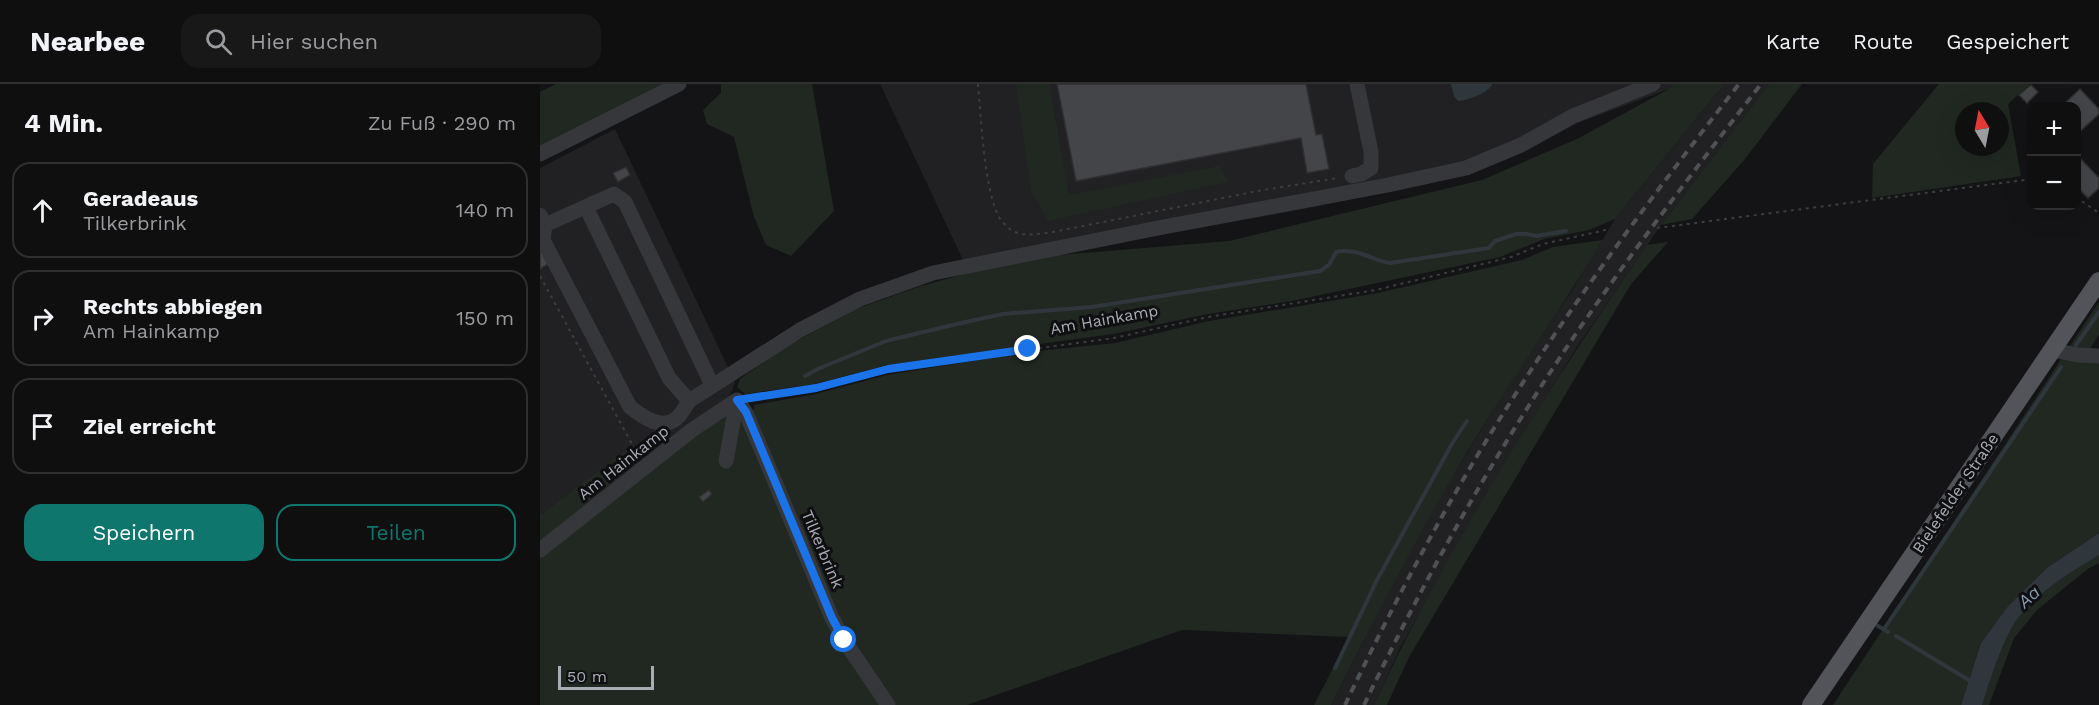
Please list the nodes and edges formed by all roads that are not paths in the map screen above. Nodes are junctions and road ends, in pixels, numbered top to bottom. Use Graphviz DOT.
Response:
graph roads {
  1 [pos="679,84"];
  2 [pos="1357,84"];
  3 [pos="1653,84"];
  4 [pos="540,154"];
  5 [pos="1352,176"];
  6 [pos="586,207"];
  7 [pos="542,220"];
  8 [pos="2099,281"];
  9 [pos="2052,350"];
  10 [pos="2099,356"];
  11 [pos="712,385"];
  12 [pos="737,400"];
  13 [pos="689,401"];
  14 [pos="726,461"];
  15 [pos="540,550"];
  16 [pos="888,705"];
  17 [pos="1811,705"];
  1 -- 4 [label="street"];
  2 -- 5 [label="street"];
  3 -- 11 [label="street"];
  6 -- 7 [label="street"];
  6 -- 11 [label="street"];
  6 -- 13 [label="street"];
  7 -- 13 [label="street"];
  8 -- 9 [label="main road, Bielefelder Straße"];
  9 -- 10 [label="street"];
  9 -- 17 [label="main road, Bielefelder Straße"];
  11 -- 13 [label="street"];
  12 -- 14 [label="street"];
  12 -- 15 [label="street, Am Hainkamp"];
  12 -- 16 [label="street, Tilkerbrink"];
}
